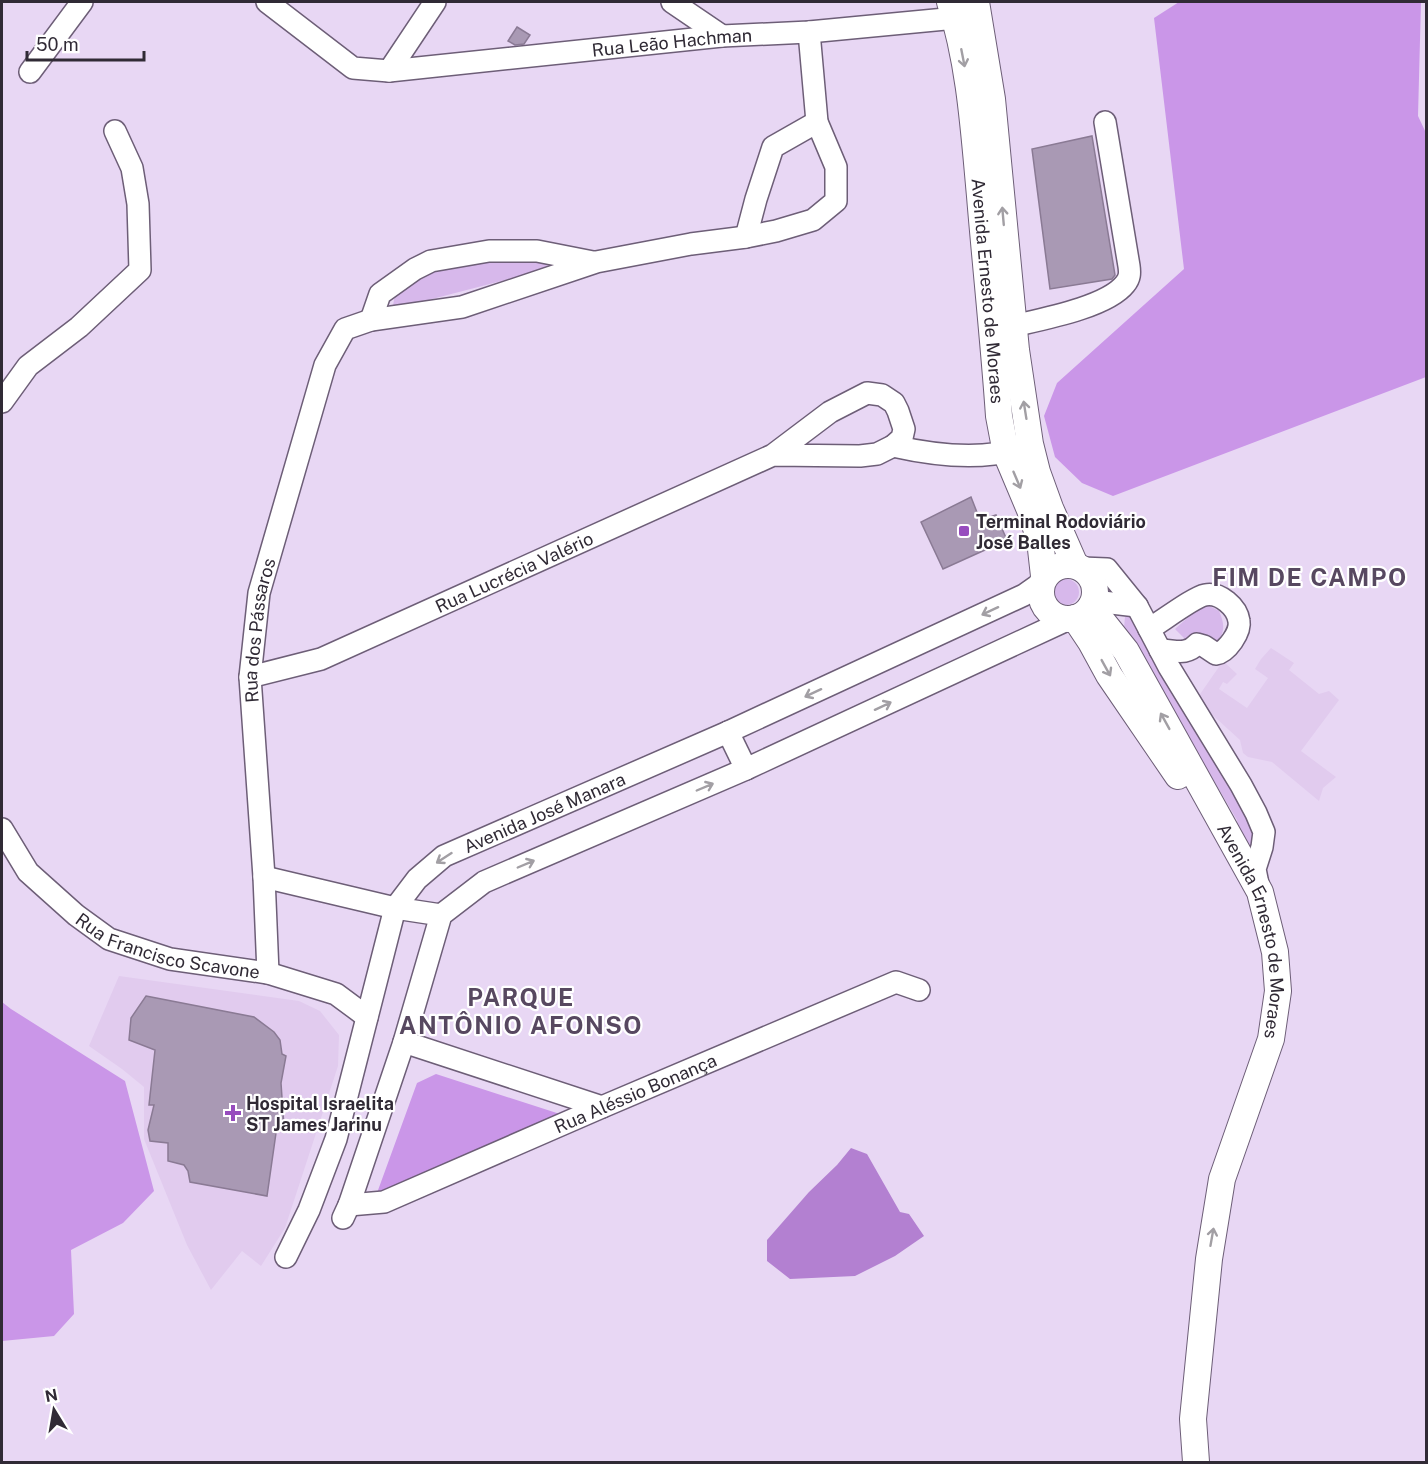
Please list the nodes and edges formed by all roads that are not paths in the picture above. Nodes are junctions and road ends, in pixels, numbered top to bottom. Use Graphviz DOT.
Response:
graph roads {
  1 [pos="82,2"];
  2 [pos="267,2"];
  3 [pos="435,2"];
  4 [pos="672,2"];
  5 [pos="976,2"];
  6 [pos="953,10"];
  7 [pos="809,32"];
  8 [pos="722,36"];
  9 [pos="389,71"];
  10 [pos="30,72"];
  11 [pos="817,122"];
  12 [pos="1105,122"];
  13 [pos="115,131"];
  14 [pos="746,237"];
  15 [pos="596,262"];
  16 [pos="371,320"];
  17 [pos="1013,326"];
  18 [pos="2,402"];
  19 [pos="1030,444"];
  20 [pos="893,446"];
  21 [pos="1006,453"];
  22 [pos="773,455"];
  23 [pos="1078,566"];
  24 [pos="1043,580"];
  25 [pos="1137,606"];
  26 [pos="1082,611"];
  27 [pos="1149,630"];
  28 [pos="1160,650"];
  29 [pos="250,677"];
  30 [pos="728,732"];
  31 [pos="746,769"];
  32 [pos="2,829"];
  33 [pos="264,877"];
  34 [pos="1260,892"];
  35 [pos="395,908"];
  36 [pos="441,915"];
  37 [pos="268,974"];
  38 [pos="919,990"];
  39 [pos="367,1017"];
  40 [pos="404,1042"];
  41 [pos="602,1107"];
  42 [pos="286,1257"];
  43 [pos="1179,1462"];
  44 [pos="1196,1462"];
  1 -- 10 [label="street"];
  2 -- 9 [label="street, Rua Leão Hachman"];
  3 -- 9 [label="street"];
  4 -- 8 [label="street"];
  17 -- 5 [label="main road, Avenida Ernesto de Moraes, one-way"];
  6 -- 7 [label="street, Rua Leão Hachman"];
  6 -- 21 [label="main road, Avenida Ernesto de Moraes, one-way"];
  7 -- 8 [label="street, Rua Leão Hachman"];
  7 -- 11 [label="street, Rua dos Pássaros"];
  8 -- 9 [label="street, Rua Leão Hachman"];
  11 -- 14 [label="street"];
  11 -- 14 [label="street, Rua dos Pássaros"];
  12 -- 17 [label="street"];
  13 -- 18 [label="street"];
  14 -- 15 [label="street, Rua dos Pássaros"];
  15 -- 16 [label="street, Rua dos Pássaros"];
  15 -- 16 [label="street, Rua dos Pássaros"];
  16 -- 29 [label="street, Rua dos Pássaros"];
  19 -- 17 [label="main road, Avenida Ernesto de Moraes, one-way"];
  19 -- 21 [label="street"];
  19 -- 23 [label="main road, Avenida Ernesto de Moraes"];
  20 -- 21 [label="street"];
  20 -- 22 [label="street, Rua Lucrécia Valério"];
  20 -- 22 [label="street, Rua Lucrécia Valério"];
  21 -- 24 [label="main road, Avenida Ernesto de Moraes, one-way"];
  22 -- 29 [label="street, Rua Lucrécia Valério"];
  23 -- 24 [label="main road"];
  23 -- 25 [label="street"];
  23 -- 26 [label="main road"];
  24 -- 26 [label="main road"];
  24 -- 30 [label="street, Avenida José Manara, one-way"];
  25 -- 26 [label="street"];
  25 -- 27 [label="street"];
  31 -- 26 [label="street, one-way"];
  34 -- 26 [label="main road, Avenida Ernesto de Moraes, one-way"];
  26 -- 43 [label="main road, Avenida Ernesto de Moraes, one-way"];
  27 -- 28 [label="street"];
  27 -- 28 [label="street"];
  28 -- 34 [label="street"];
  29 -- 33 [label="street, Rua dos Pássaros"];
  30 -- 31 [label="street"];
  30 -- 35 [label="street, Avenida José Manara, one-way"];
  36 -- 31 [label="street, one-way"];
  32 -- 37 [label="street, Rua Francisco Scavone"];
  33 -- 35 [label="street"];
  33 -- 37 [label="street, Rua dos Pássaros"];
  44 -- 34 [label="main road, Avenida Ernesto de Moraes, one-way"];
  35 -- 36 [label="street"];
  35 -- 39 [label="street, Avenida José Manara"];
  36 -- 40 [label="street"];
  37 -- 39 [label="street, Rua Francisco Scavone"];
  38 -- 41 [label="street, Rua Aléssio Bonança"];
  39 -- 42 [label="street, Avenida José Manara"];
  40 -- 41 [label="street"];
  40 -- 41 [label="street, Rua Aléssio Bonança"];
}
